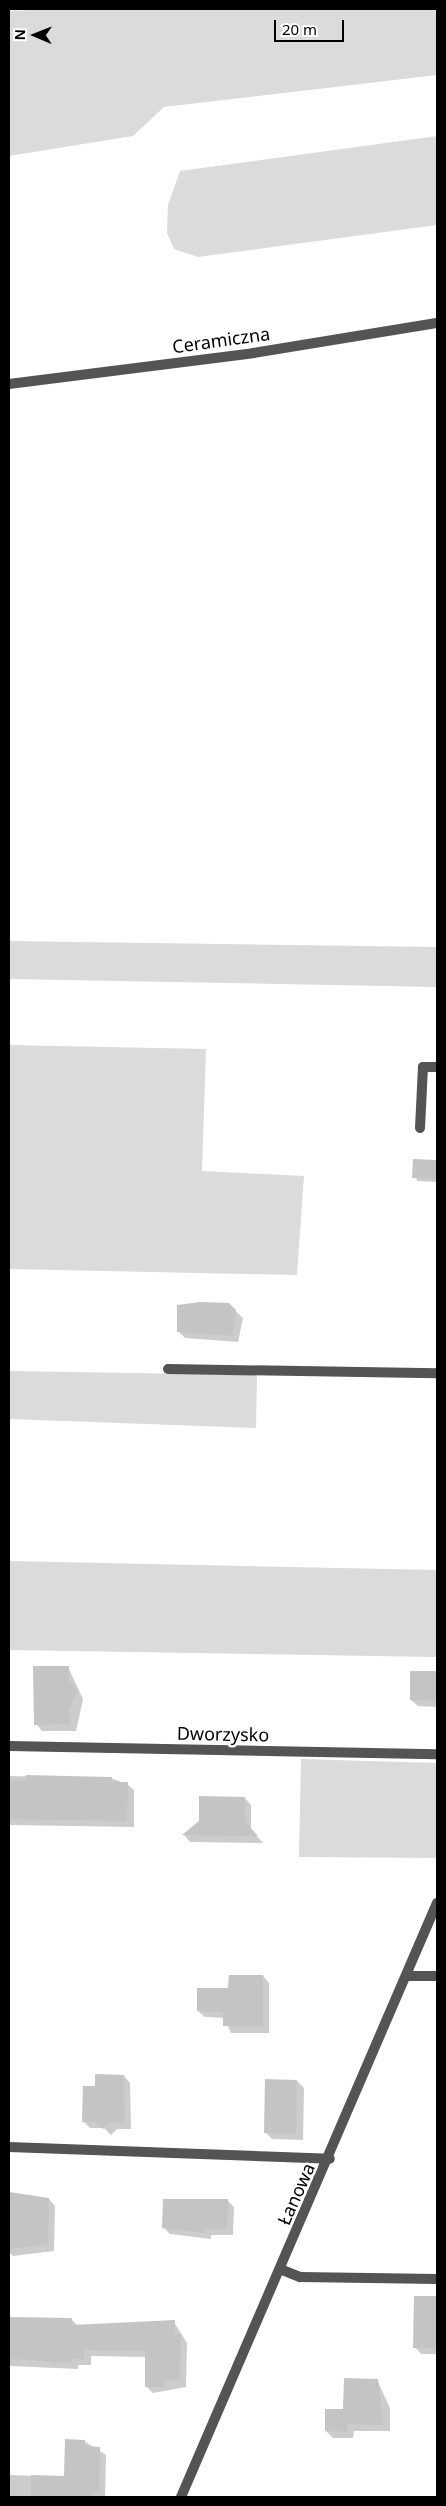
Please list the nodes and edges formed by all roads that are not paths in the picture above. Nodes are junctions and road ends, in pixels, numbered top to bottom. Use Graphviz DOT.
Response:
graph roads {
  1 [pos="437,323"];
  2 [pos="9,384"];
  3 [pos="437,1067"];
  4 [pos="420,1128"];
  5 [pos="168,1369"];
  6 [pos="437,1373"];
  7 [pos="9,1746"];
  8 [pos="437,1754"];
  9 [pos="437,1904"];
  10 [pos="408,1976"];
  11 [pos="437,1976"];
  12 [pos="9,2147"];
  13 [pos="330,2159"];
  14 [pos="280,2269"];
  15 [pos="437,2279"];
  16 [pos="182,2497"];
  1 -- 2 [label="street, Ceramiczna"];
  3 -- 4 [label="street"];
  5 -- 6 [label="street"];
  7 -- 8 [label="street, Dworzysko"];
  9 -- 10 [label="street, Łanowa"];
  10 -- 11 [label="street"];
  10 -- 13 [label="street, Łanowa"];
  12 -- 13 [label="street"];
  13 -- 14 [label="street, Łanowa"];
  14 -- 15 [label="street"];
  14 -- 16 [label="street, Łanowa"];
}
